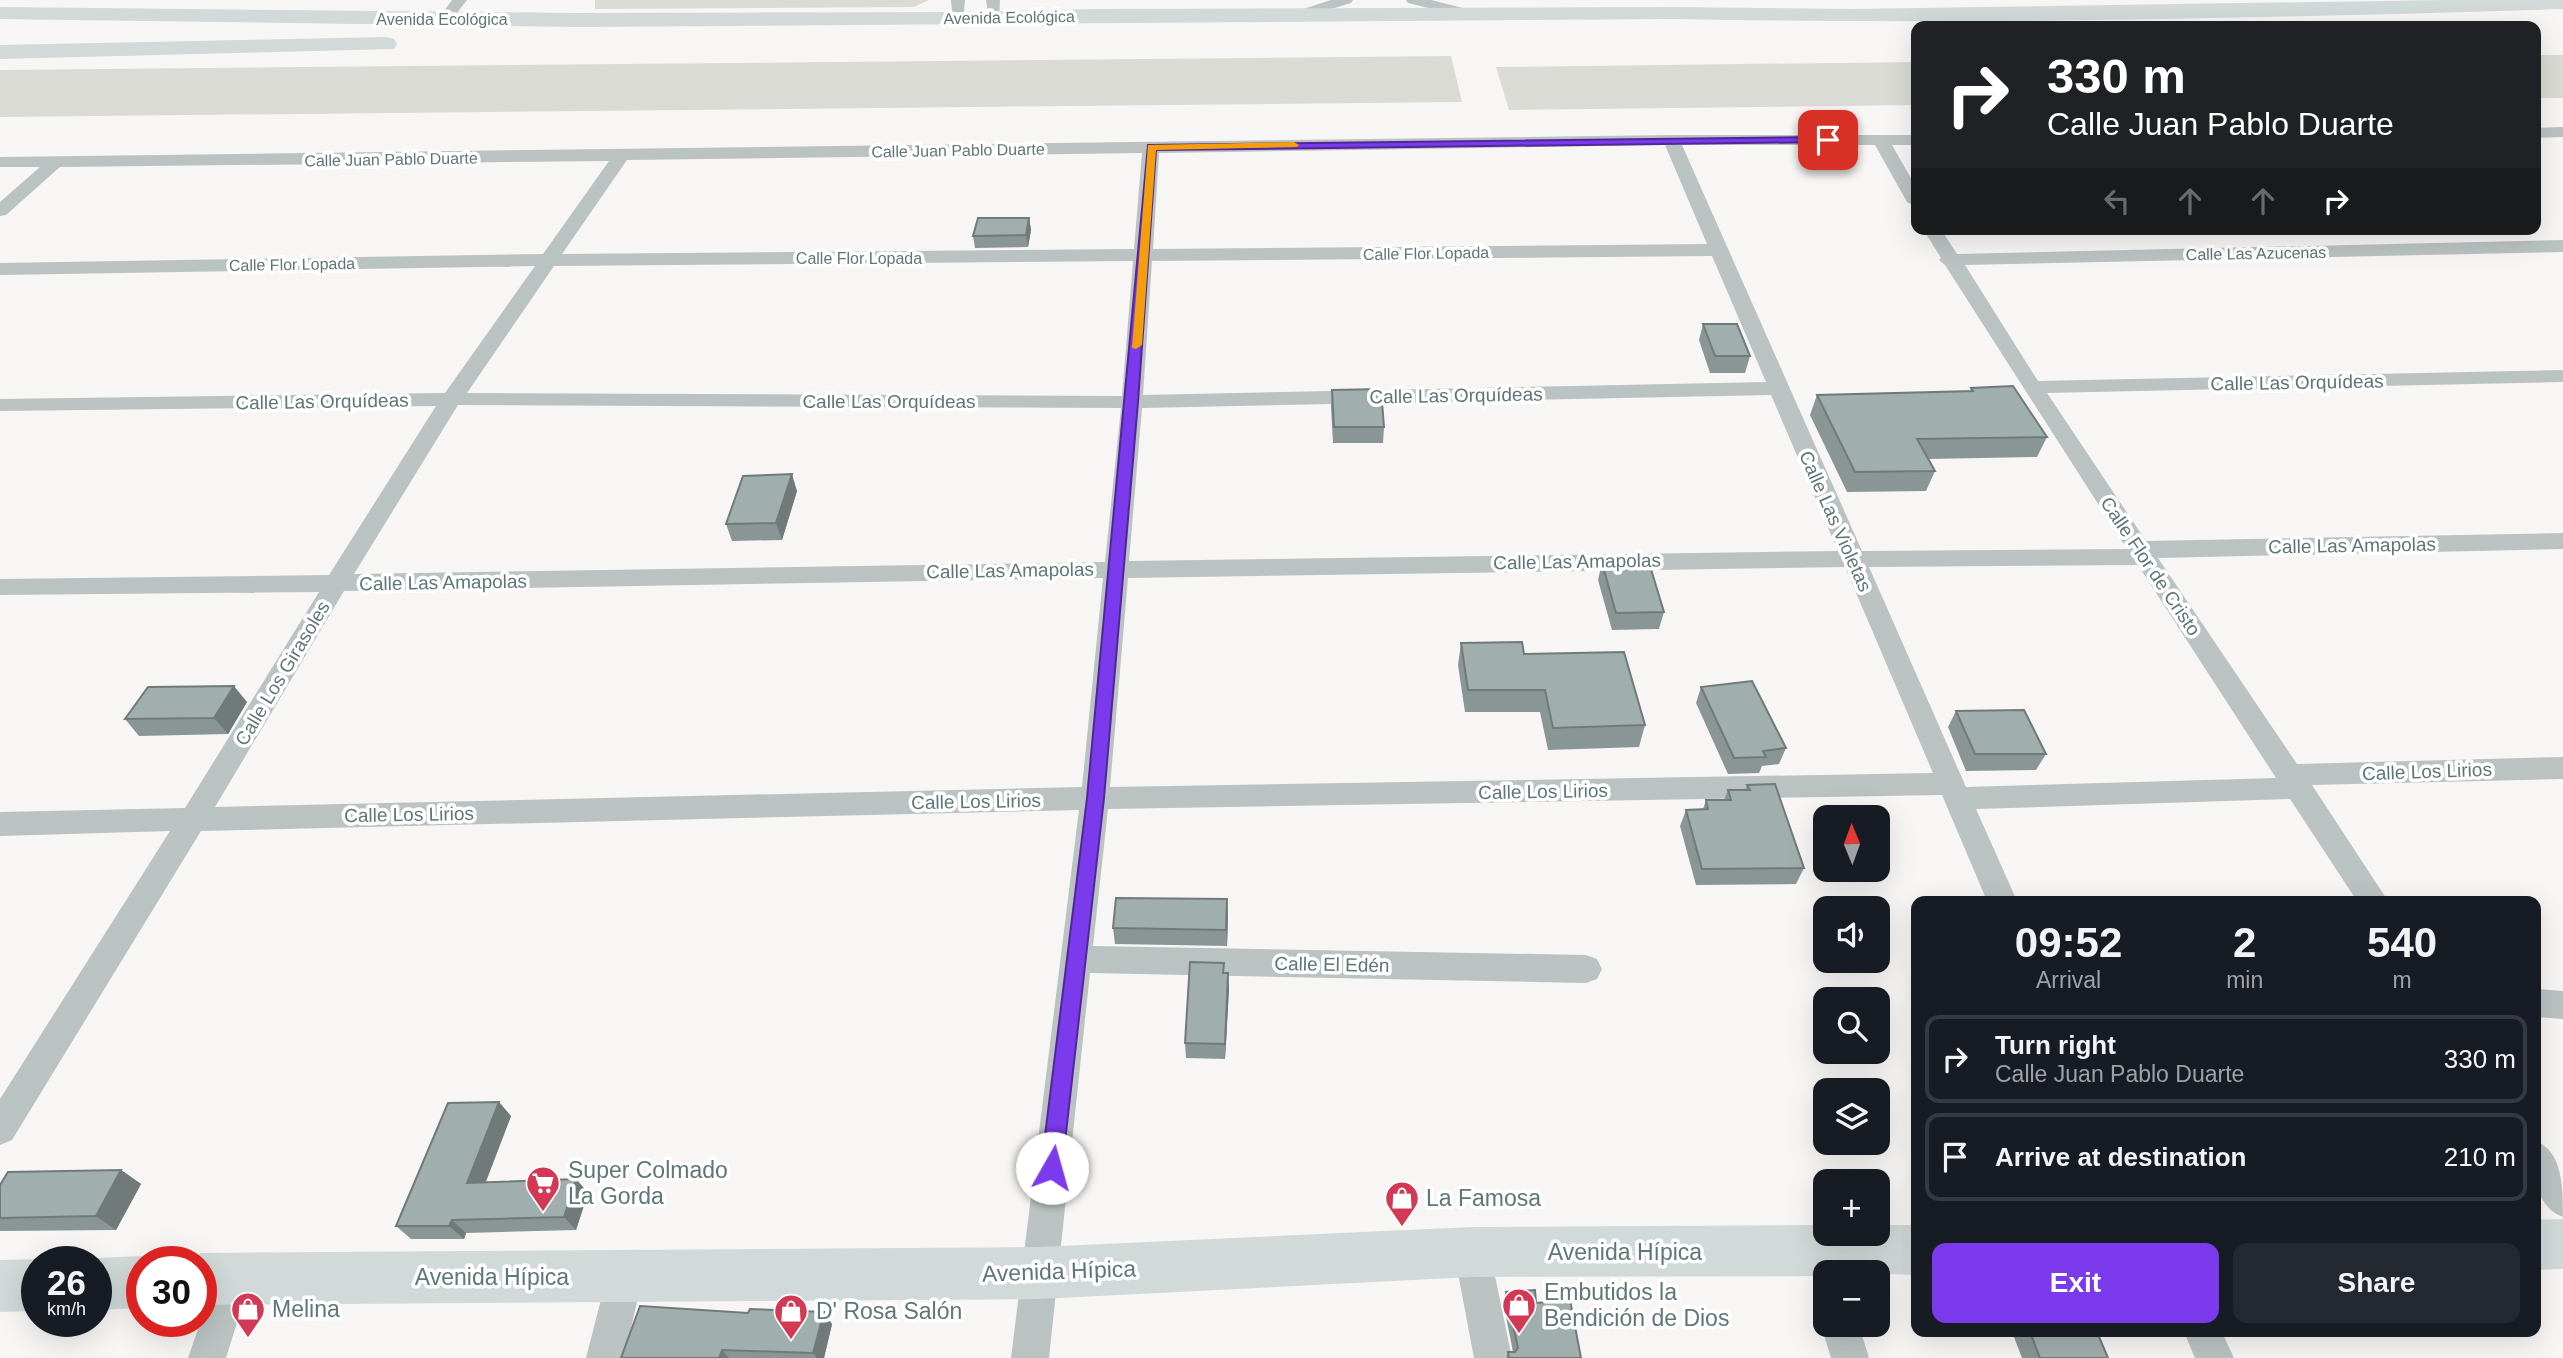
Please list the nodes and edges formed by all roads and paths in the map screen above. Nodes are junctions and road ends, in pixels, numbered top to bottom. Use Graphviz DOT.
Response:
graph roads {
  1 [pos="460,0"];
  2 [pos="1346,0"];
  3 [pos="1413,0"];
  4 [pos="2563,3"];
  5 [pos="993,9"];
  6 [pos="958,10"];
  7 [pos="0,13"];
  8 [pos="1470,14"];
  9 [pos="445,19"];
  10 [pos="1297,29"];
  11 [pos="1911,34"];
  12 [pos="1331,36"];
  13 [pos="1054,38"];
  14 [pos="582,42"];
  15 [pos="402,44"];
  16 [pos="0,52"];
  17 [pos="2541,132"];
  18 [pos="2563,132"];
  19 [pos="1671,140"];
  20 [pos="1881,140"];
  21 [pos="1911,140"];
  22 [pos="1152,147"];
  23 [pos="622,155"];
  24 [pos="57,161"];
  25 [pos="0,162"];
  26 [pos="1911,193"];
  27 [pos="0,211"];
  28 [pos="1935,235"];
  29 [pos="2563,246"];
  30 [pos="1718,250"];
  31 [pos="1143,256"];
  32 [pos="549,260"];
  33 [pos="1949,260"];
  34 [pos="0,269"];
  35 [pos="2563,376"];
  36 [pos="2032,387"];
  37 [pos="1779,388"];
  38 [pos="451,399"];
  39 [pos="1132,402"];
  40 [pos="0,405"];
  41 [pos="2563,541"];
  42 [pos="2143,553"];
  43 [pos="1852,558"];
  44 [pos="1117,568"];
  45 [pos="336,584"];
  46 [pos="0,587"];
  47 [pos="2563,768"];
  48 [pos="2295,782"];
  49 [pos="1954,791"];
  50 [pos="1095,798"];
  51 [pos="194,818"];
  52 [pos="0,824"];
  53 [pos="2000,896"];
  54 [pos="2370,896"];
  55 [pos="1077,959"];
  56 [pos="1586,969"];
  57 [pos="2541,1003"];
  58 [pos="2563,1005"];
  59 [pos="0,1129"];
  60 [pos="2541,1165"];
  61 [pos="2563,1200"];
  62 [pos="2563,1244"];
  63 [pos="2541,1245"];
  64 [pos="1911,1251"];
  65 [pos="1472,1252"];
  66 [pos="1838,1260"];
  67 [pos="1813,1262"];
  68 [pos="1039,1273"];
  69 [pos="625,1276"];
  70 [pos="217,1279"];
  71 [pos="21,1285"];
  72 [pos="0,1286"];
  73 [pos="210,1337"];
  74 [pos="1844,1337"];
  75 [pos="2206,1337"];
  76 [pos="207,1358"];
  77 [pos="605,1358"];
  78 [pos="1030,1358"];
  79 [pos="1493,1358"];
  80 [pos="1850,1358"];
  81 [pos="2216,1358"];
  1 -- 9 [label="street"];
  2 -- 10 [label="street"];
  3 -- 8 [label="street"];
  4 -- 8 [label="main road, Avenida Ecológica"];
  5 -- 6 [label="main road, Avenida Ecológica"];
  5 -- 10 [label="main road, Avenida Ecológica"];
  6 -- 9 [label="main road, Avenida Ecológica"];
  7 -- 9 [label="main road, Avenida Ecológica"];
  8 -- 10 [label="main road, Avenida Ecológica"];
  11 -- 12 [label="main road"];
  13 -- 14 [label="main road"];
  15 -- 16 [label="main road"];
  17 -- 18 [label="street"];
  19 -- 20 [label="street, Calle Juan Pablo Duarte"];
  19 -- 22 [label="street, Calle Juan Pablo Duarte"];
  19 -- 30 [label="street, Calle Las Violetas"];
  20 -- 21 [label="street, Calle Juan Pablo Duarte"];
  20 -- 26 [label="street"];
  22 -- 23 [label="street, Calle Juan Pablo Duarte"];
  22 -- 31 [label="street"];
  23 -- 24 [label="street, Calle Juan Pablo Duarte"];
  23 -- 32 [label="street, Calle Los Girasoles"];
  24 -- 25 [label="street, Calle Juan Pablo Duarte"];
  24 -- 27 [label="street"];
  28 -- 33 [label="street, Calle Flor de Cristo"];
  29 -- 33 [label="street, Calle Las Azucenas"];
  30 -- 31 [label="street, Calle Flor Lopada"];
  30 -- 37 [label="street, Calle Las Violetas"];
  31 -- 32 [label="street, Calle Flor Lopada"];
  31 -- 39 [label="street"];
  32 -- 34 [label="street, Calle Flor Lopada"];
  32 -- 38 [label="street, Calle Los Girasoles"];
  33 -- 36 [label="street, Calle Flor de Cristo"];
  35 -- 36 [label="street, Calle Las Orquídeas"];
  36 -- 42 [label="street, Calle Flor de Cristo"];
  37 -- 39 [label="street, Calle Las Orquídeas"];
  37 -- 43 [label="street, Calle Las Violetas"];
  38 -- 39 [label="street, Calle Las Orquídeas"];
  38 -- 40 [label="street, Calle Las Orquídeas"];
  38 -- 45 [label="street, Calle Los Girasoles"];
  39 -- 44 [label="street"];
  41 -- 42 [label="street, Calle Las Amapolas"];
  42 -- 43 [label="street, Calle Las Amapolas"];
  42 -- 48 [label="street, Calle Flor de Cristo"];
  43 -- 44 [label="street, Calle Las Amapolas"];
  43 -- 49 [label="street, Calle Las Violetas"];
  44 -- 45 [label="street, Calle Las Amapolas"];
  44 -- 50 [label="street"];
  45 -- 46 [label="street, Calle Las Amapolas"];
  45 -- 51 [label="street, Calle Los Girasoles"];
  47 -- 48 [label="street, Calle Los Lirios"];
  48 -- 49 [label="street"];
  48 -- 54 [label="street, Calle Flor de Cristo"];
  49 -- 50 [label="street, Calle Los Lirios"];
  49 -- 53 [label="street, Calle Las Violetas"];
  50 -- 51 [label="street, Calle Los Lirios"];
  50 -- 55 [label="street"];
  51 -- 52 [label="street, Calle Los Lirios"];
  51 -- 59 [label="street, Calle Los Girasoles"];
  55 -- 56 [label="street, Calle El Edén"];
  55 -- 68 [label="street"];
  57 -- 58 [label="street"];
  60 -- 61 [label="street"];
  62 -- 63 [label="street"];
  64 -- 66 [label="street, Avenida Hípica"];
  65 -- 67 [label="street, Avenida Hípica"];
  65 -- 68 [label="street, Avenida Hípica"];
  65 -- 79 [label="street"];
  68 -- 69 [label="street, Avenida Hípica"];
  68 -- 78 [label="street"];
  69 -- 70 [label="street, Avenida Hípica"];
  69 -- 77 [label="street"];
  71 -- 72 [label="street"];
  73 -- 76 [label="street"];
  74 -- 80 [label="street"];
  75 -- 81 [label="street"];
}
